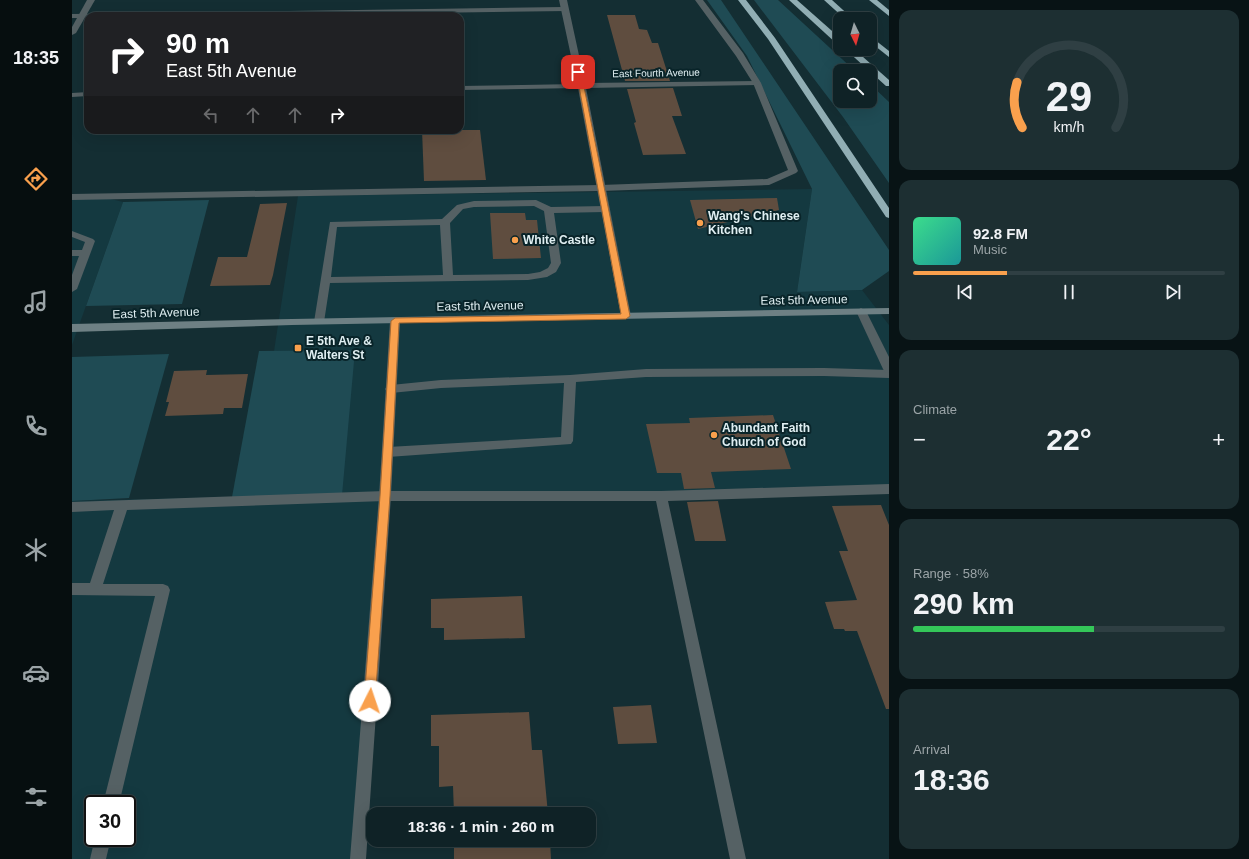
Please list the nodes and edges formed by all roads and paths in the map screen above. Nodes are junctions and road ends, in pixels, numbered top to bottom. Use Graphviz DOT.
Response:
graph roads {
  1 [pos="91,0"];
  2 [pos="699,0"];
  3 [pos="742,0"];
  4 [pos="793,0"];
  5 [pos="828,0"];
  6 [pos="873,0"];
  7 [pos="564,5"];
  8 [pos="84,12"];
  9 [pos="84,12"];
  10 [pos="257,12"];
  11 [pos="841,12"];
  12 [pos="889,14"];
  13 [pos="72,16"];
  14 [pos="82,16"];
  15 [pos="72,34"];
  16 [pos="833,36"];
  17 [pos="877,44"];
  18 [pos="889,55"];
  19 [pos="856,56"];
  20 [pos="757,83"];
  21 [pos="889,84"];
  22 [pos="582,86"];
  23 [pos="464,88"];
  24 [pos="84,94"];
  25 [pos="72,95"];
  26 [pos="601,188"];
  27 [pos="72,197"];
  28 [pos="605,209"];
  29 [pos="549,210"];
  30 [pos="889,214"];
  31 [pos="445,222"];
  32 [pos="72,234"];
  33 [pos="72,253"];
  34 [pos="86,253"];
  35 [pos="75,271"];
  36 [pos="448,278"];
  37 [pos="325,280"];
  38 [pos="72,289"];
  39 [pos="889,311"];
  40 [pos="861,312"];
  41 [pos="626,316"];
  42 [pos="395,321"];
  43 [pos="319,322"];
  44 [pos="72,328"];
  45 [pos="889,369"];
  46 [pos="889,374"];
  47 [pos="570,379"];
  48 [pos="391,389"];
  49 [pos="388,452"];
  50 [pos="889,489"];
  51 [pos="385,496"];
  52 [pos="661,496"];
  53 [pos="122,505"];
  54 [pos="72,507"];
  55 [pos="95,588"];
  56 [pos="72,589"];
  57 [pos="113,795"];
  58 [pos="101,847"];
  59 [pos="98,859"];
  60 [pos="358,859"];
  61 [pos="738,859"];
  1 -- 8 [label="street"];
  2 -- 20 [label="street"];
  3 -- 30 [label="highway"];
  4 -- 16 [label="highway"];
  5 -- 11 [label="highway"];
  6 -- 12 [label="highway"];
  7 -- 10 [label="street"];
  7 -- 22 [label="street"];
  9 -- 14 [label="street"];
  13 -- 14 [label="street"];
  14 -- 15 [label="street"];
  17 -- 18 [label="highway"];
  19 -- 21 [label="highway"];
  20 -- 22 [label="street, East Fourth Avenue"];
  20 -- 26 [label="street"];
  22 -- 23 [label="street, East Fourth Avenue"];
  22 -- 26 [label="street"];
  24 -- 25 [label="street"];
  26 -- 27 [label="street"];
  26 -- 28 [label="street"];
  28 -- 29 [label="street"];
  28 -- 41 [label="street"];
  29 -- 31 [label="street"];
  29 -- 36 [label="street"];
  31 -- 36 [label="street"];
  31 -- 37 [label="street"];
  32 -- 34 [label="street"];
  33 -- 34 [label="street"];
  34 -- 35 [label="street"];
  35 -- 38 [label="street"];
  36 -- 37 [label="street"];
  37 -- 43 [label="street"];
  39 -- 40 [label="main road, East 5th Avenue"];
  40 -- 41 [label="main road, East 5th Avenue"];
  40 -- 45 [label="street"];
  41 -- 42 [label="main road, East 5th Avenue"];
  42 -- 43 [label="main road, East 5th Avenue"];
  42 -- 48 [label="street"];
  43 -- 44 [label="main road, East 5th Avenue"];
  46 -- 47 [label="street"];
  47 -- 48 [label="street"];
  47 -- 49 [label="street"];
  48 -- 49 [label="street"];
  49 -- 51 [label="street"];
  50 -- 52 [label="street"];
  51 -- 52 [label="street"];
  51 -- 53 [label="street"];
  51 -- 60 [label="street"];
  52 -- 61 [label="street"];
  53 -- 54 [label="street"];
  53 -- 55 [label="street"];
  55 -- 56 [label="street"];
  55 -- 57 [label="street"];
  58 -- 59 [label="street"];
}
